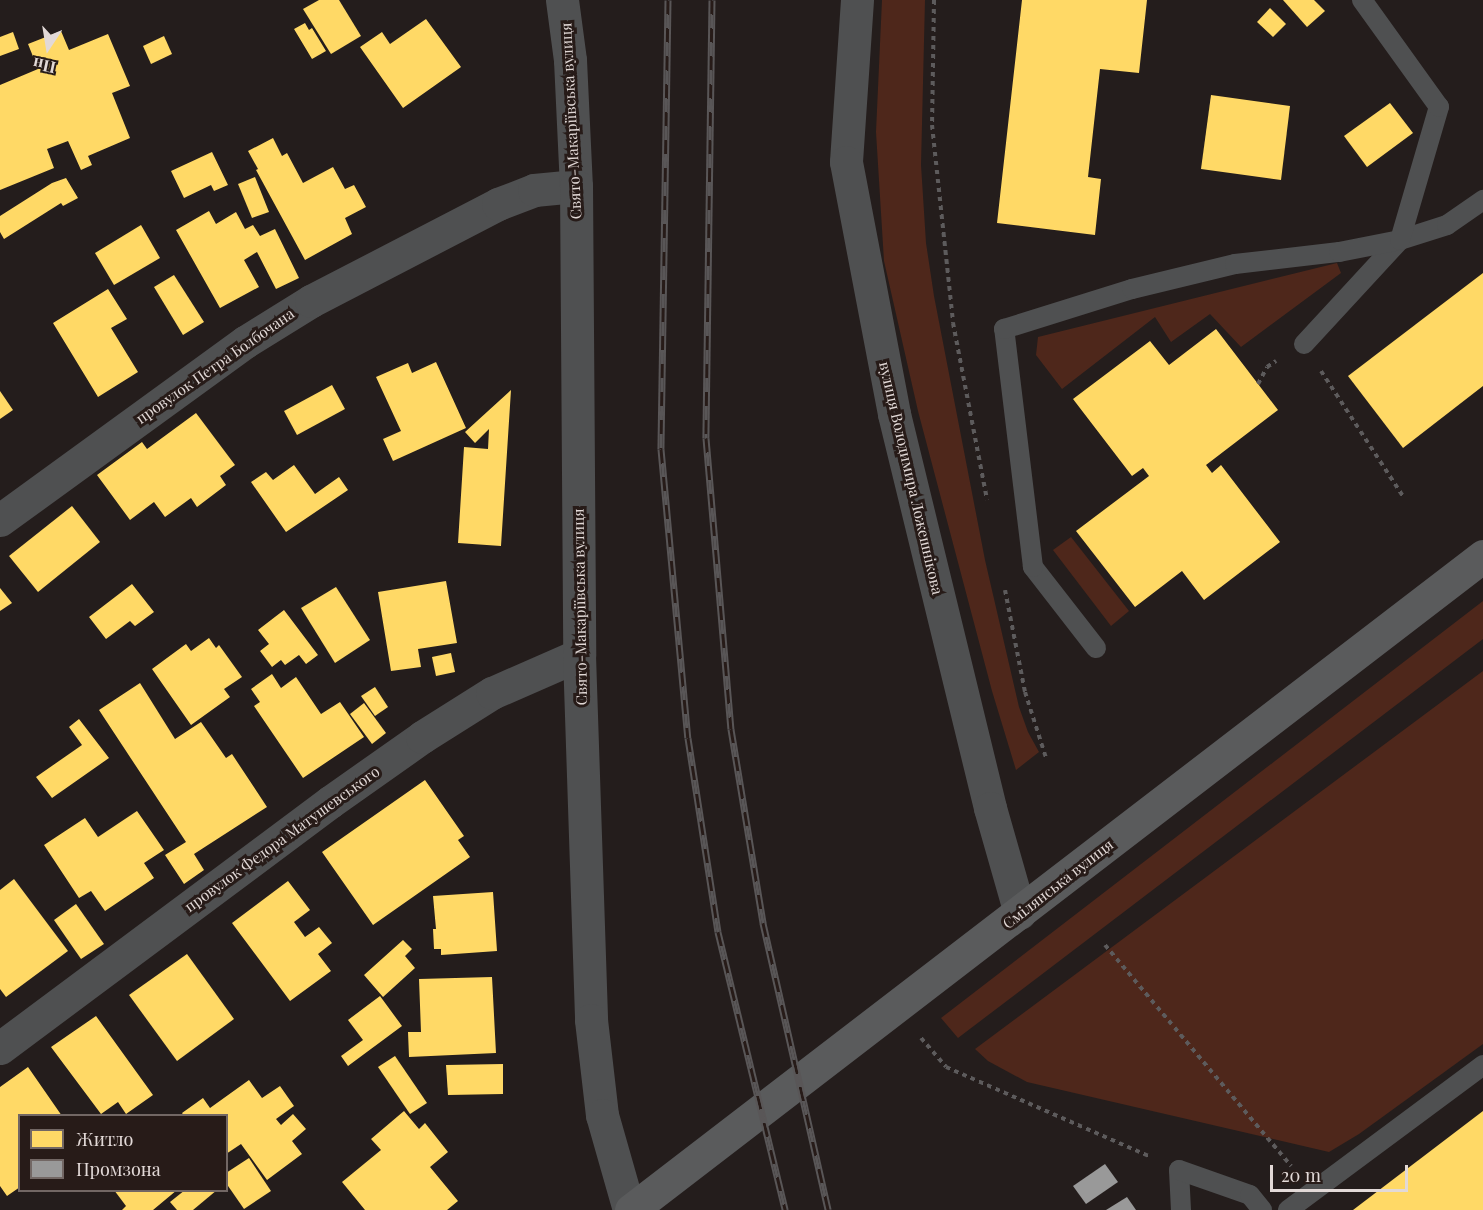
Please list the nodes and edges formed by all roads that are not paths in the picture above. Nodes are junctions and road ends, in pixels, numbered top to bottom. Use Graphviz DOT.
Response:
graph roads {
  1 [pos="562,0"];
  2 [pos="857,0"];
  3 [pos="1362,0"];
  4 [pos="576,186"];
  5 [pos="1483,200"];
  6 [pos="1400,240"];
  7 [pos="1304,344"];
  8 [pos="0,520"];
  9 [pos="1483,556"];
  10 [pos="1096,648"];
  11 [pos="579,655"];
  12 [pos="1020,913"];
  13 [pos="0,1048"];
  14 [pos="1483,1065"];
  15 [pos="630,1210"];
  16 [pos="1180,1210"];
  17 [pos="1262,1210"];
  18 [pos="1288,1210"];
  1 -- 4 [label="street, Свято-Макаріївська вулиця"];
  2 -- 12 [label="street, вулиця Володимира Ложешнікова"];
  3 -- 6 [label="lane"];
  4 -- 8 [label="street, провулок Петра Болбочана"];
  4 -- 11 [label="street, Свято-Макаріївська вулиця"];
  5 -- 6 [label="lane"];
  6 -- 7 [label="lane"];
  6 -- 10 [label="lane"];
  9 -- 12 [label="main road, Смілянська вулиця"];
  11 -- 13 [label="street, провулок Федора Матушевського"];
  11 -- 15 [label="street, Свято-Макаріївська вулиця"];
  12 -- 15 [label="main road, Смілянська вулиця"];
  14 -- 18 [label="lane"];
  16 -- 17 [label="lane"];
}
